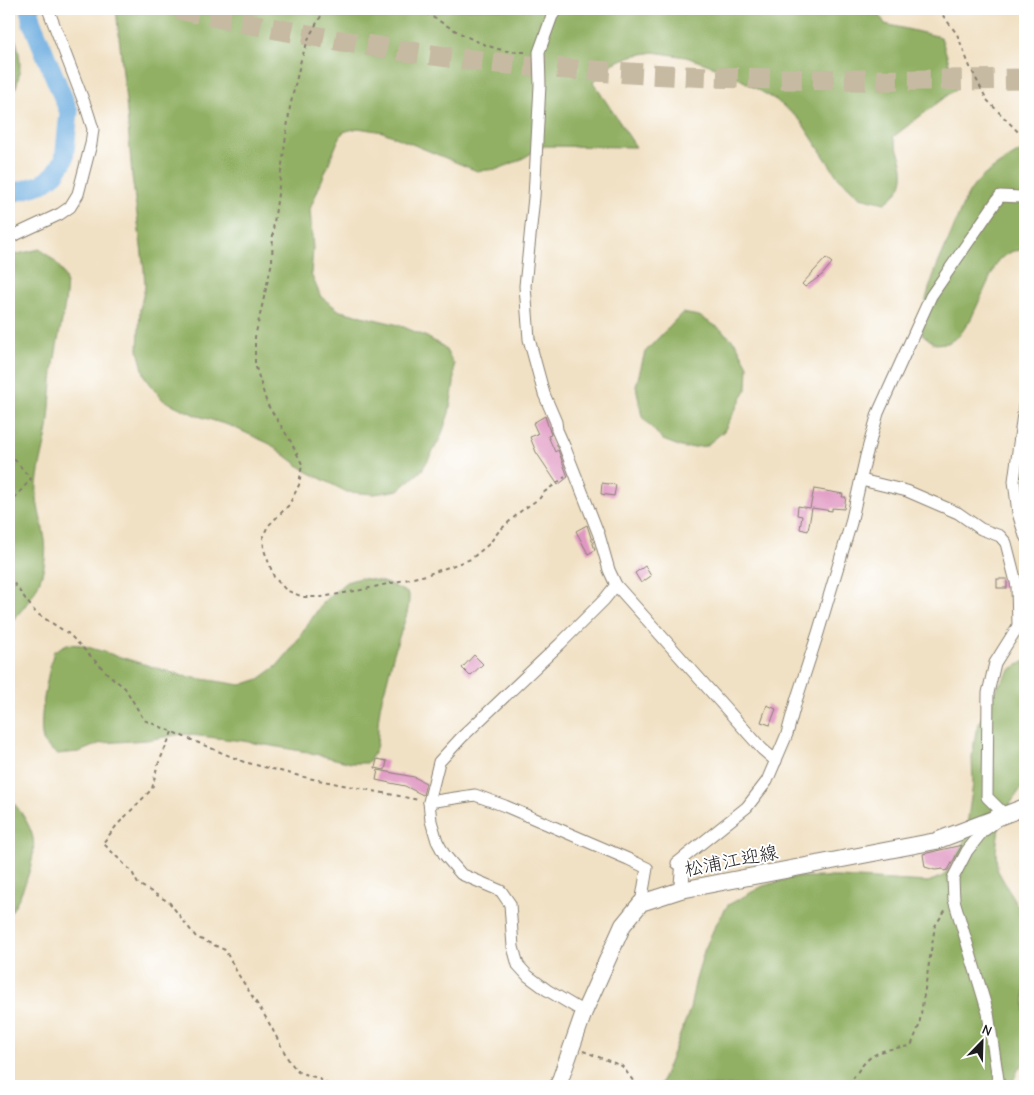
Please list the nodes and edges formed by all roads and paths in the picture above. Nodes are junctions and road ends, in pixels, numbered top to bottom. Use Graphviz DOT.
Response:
graph roads {
  1 [pos="48,9"];
  2 [pos="325,9"];
  3 [pos="419,9"];
  4 [pos="557,9"];
  5 [pos="938,9"];
  6 [pos="540,52"];
  7 [pos="1025,139"];
  8 [pos="1024,199"];
  9 [pos="9,236"];
  10 [pos="1025,399"];
  11 [pos="9,453"];
  12 [pos="573,471"];
  13 [pos="861,480"];
  14 [pos="9,504"];
  15 [pos="1025,536"];
  16 [pos="9,576"];
  17 [pos="616,585"];
  18 [pos="1025,615"];
  19 [pos="1018,625"];
  20 [pos="172,732"];
  21 [pos="776,761"];
  22 [pos="429,802"];
  23 [pos="1025,807"];
  24 [pos="1005,816"];
  25 [pos="683,867"];
  26 [pos="681,890"];
  27 [pos="954,900"];
  28 [pos="641,903"];
  29 [pos="584,1012"];
  30 [pos="572,1047"];
  31 [pos="330,1086"];
  32 [pos="558,1086"];
  33 [pos="637,1086"];
  34 [pos="849,1086"];
  35 [pos="999,1086"];
  1 -- 9 [label="street"];
  2 -- 12 [label="path"];
  3 -- 6 [label="path"];
  4 -- 6 [label="street"];
  5 -- 7 [label="path"];
  6 -- 12 [label="street"];
  8 -- 13 [label="street"];
  10 -- 15 [label="street"];
  11 -- 14 [label="path"];
  12 -- 17 [label="street"];
  13 -- 19 [label="street"];
  13 -- 21 [label="street"];
  16 -- 20 [label="path"];
  17 -- 21 [label="street"];
  17 -- 22 [label="street"];
  18 -- 19 [label="street"];
  19 -- 24 [label="street"];
  20 -- 22 [label="path"];
  20 -- 31 [label="path"];
  21 -- 25 [label="street"];
  22 -- 28 [label="street"];
  22 -- 29 [label="street"];
  23 -- 24 [label="main road, 松浦江迎線"];
  24 -- 26 [label="main road, 松浦江迎線"];
  24 -- 27 [label="street"];
  25 -- 26 [label="street"];
  26 -- 28 [label="main road, 松浦江迎線"];
  27 -- 34 [label="path"];
  27 -- 35 [label="street"];
  28 -- 29 [label="main road"];
  29 -- 30 [label="main road"];
  30 -- 32 [label="main road"];
  30 -- 33 [label="path"];
}
